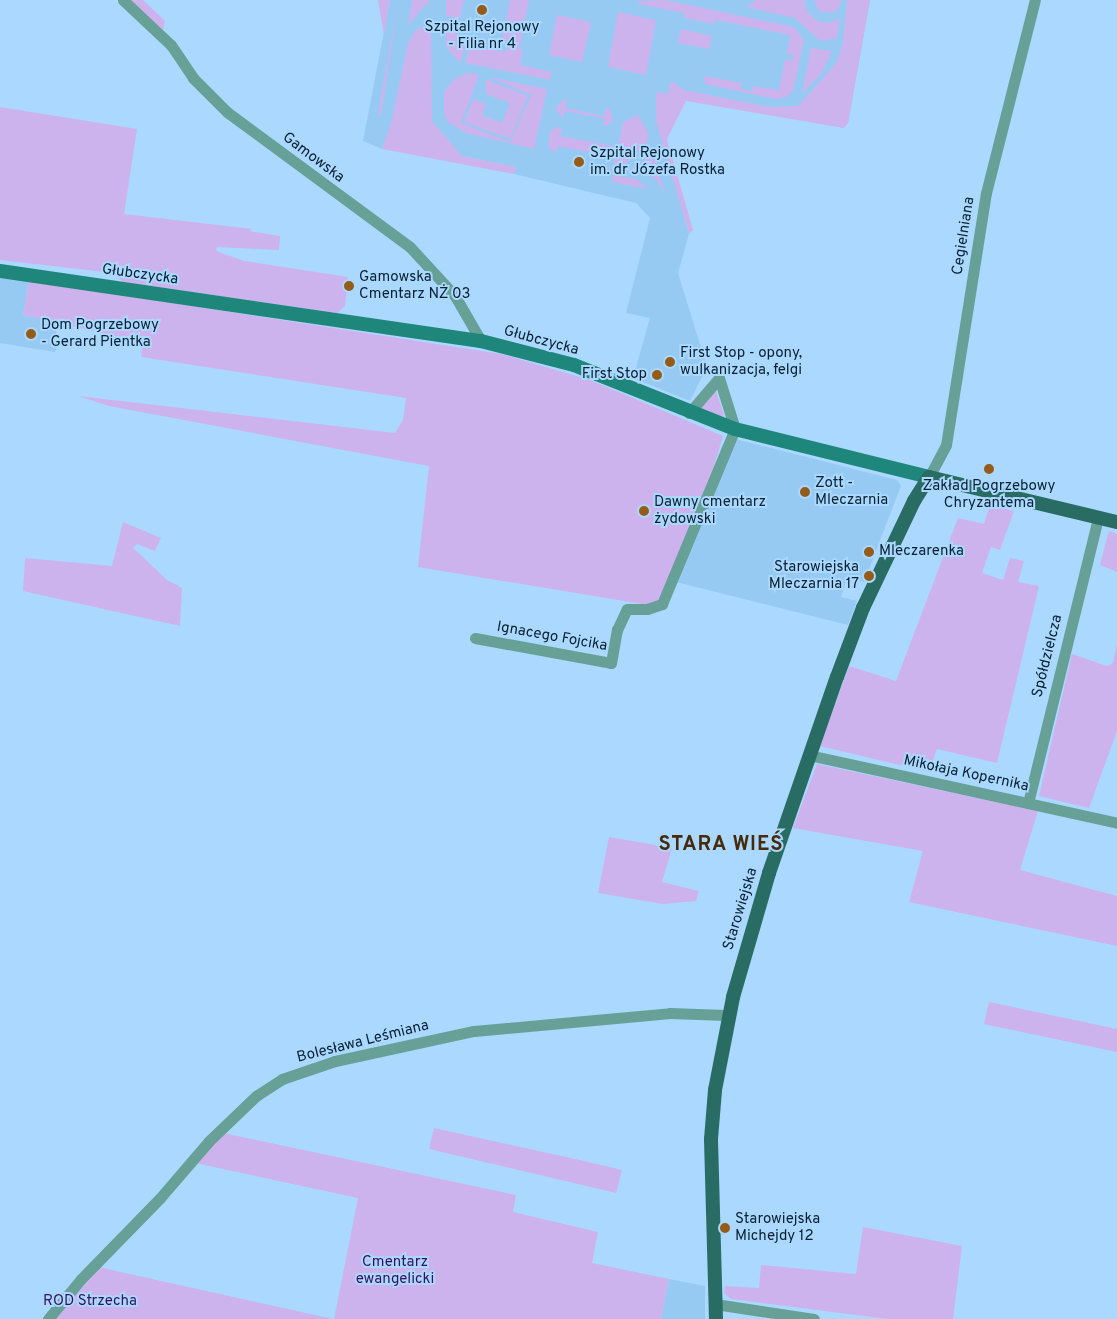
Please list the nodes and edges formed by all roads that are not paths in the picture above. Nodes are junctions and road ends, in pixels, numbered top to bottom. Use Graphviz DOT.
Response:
graph roads {
  1 [pos="124,0"];
  2 [pos="1035,0"];
  3 [pos="0,271"];
  4 [pos="481,342"];
  5 [pos="690,413"];
  6 [pos="734,429"];
  7 [pos="929,477"];
  8 [pos="1098,517"];
  9 [pos="1117,522"];
  10 [pos="475,638"];
  11 [pos="809,756"];
  12 [pos="1028,803"];
  13 [pos="1117,823"];
  14 [pos="725,1014"];
  15 [pos="715,1304"];
  16 [pos="48,1319"];
  17 [pos="716,1319"];
  18 [pos="814,1319"];
  1 -- 4 [label="street, Gamowska"];
  2 -- 7 [label="street, Cegielniana"];
  3 -- 4 [label="main road, Głubczycka"];
  4 -- 5 [label="main road, Głubczycka"];
  5 -- 6 [label="main road, Głubczycka"];
  5 -- 6 [label="street"];
  6 -- 7 [label="main road, Głubczycka"];
  6 -- 10 [label="street, Ignacego Fojcika"];
  7 -- 8 [label="main road, Głubczycka"];
  7 -- 11 [label="main road, Starowiejska"];
  8 -- 9 [label="main road, Głubczycka"];
  8 -- 12 [label="street, Spółdzielcza"];
  11 -- 12 [label="street, Mikołaja Kopernika"];
  11 -- 15 [label="main road, Starowiejska"];
  12 -- 13 [label="street, Mikołaja Kopernika"];
  14 -- 16 [label="street, Bolesława Leśmiana"];
  15 -- 17 [label="main road, Starowiejska"];
  15 -- 18 [label="street"];
}
